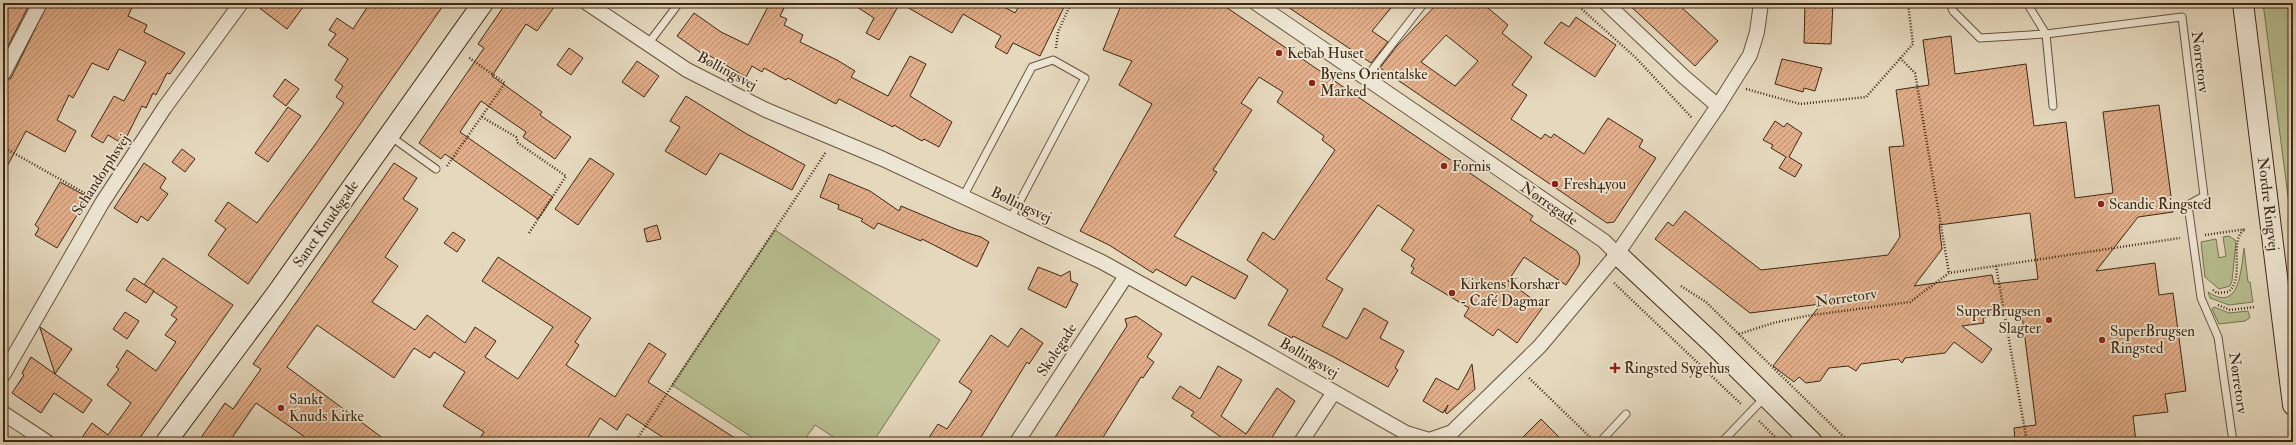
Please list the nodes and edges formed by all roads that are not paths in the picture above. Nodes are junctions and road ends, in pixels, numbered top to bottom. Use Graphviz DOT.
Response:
graph roads {
  1 [pos="40,3"];
  2 [pos="241,3"];
  3 [pos="483,3"];
  4 [pos="587,3"];
  5 [pos="679,3"];
  6 [pos="1256,3"];
  7 [pos="1424,3"];
  8 [pos="1606,3"];
  9 [pos="1760,3"];
  10 [pos="1950,3"];
  11 [pos="2029,3"];
  12 [pos="2243,3"];
  13 [pos="2046,34"];
  14 [pos="648,44"];
  15 [pos="3,74"];
  16 [pos="1365,79"];
  17 [pos="1718,106"];
  18 [pos="2053,106"];
  19 [pos="389,135"];
  20 [pos="436,169"];
  21 [pos="963,197"];
  22 [pos="1011,218"];
  23 [pos="1617,254"];
  24 [pos="1126,276"];
  25 [pos="3,375"];
  26 [pos="1334,392"];
  27 [pos="1766,397"];
  28 [pos="2293,405"];
  29 [pos="3,413"];
  30 [pos="1626,414"];
  31 [pos="41,440"];
  32 [pos="1441,440"];
  33 [pos="166,442"];
  34 [pos="1017,442"];
  35 [pos="1301,442"];
  36 [pos="1600,442"];
  37 [pos="1722,442"];
  38 [pos="1812,442"];
  39 [pos="2232,442"];
  1 -- 15 [label="street"];
  2 -- 25 [label="street, Schandorphsvej"];
  3 -- 19 [label="street, Sanct Knudsgade"];
  4 -- 14 [label="street, Bøllingsvej"];
  5 -- 14 [label="lane"];
  6 -- 16 [label="street, Nørregade"];
  7 -- 16 [label="lane"];
  8 -- 17 [label="street"];
  9 -- 17 [label="street, Bøllingsvej"];
  10 -- 13 [label="lane, Nørretorv"];
  11 -- 13 [label="lane"];
  12 -- 28 [label="street, Nordre Ringvej"];
  13 -- 18 [label="lane"];
  13 -- 39 [label="lane, Nørretorv"];
  14 -- 21 [label="street, Bøllingsvej"];
  16 -- 23 [label="street, Nørregade"];
  17 -- 23 [label="street, Bøllingsvej"];
  19 -- 20 [label="lane"];
  19 -- 33 [label="street, Sanct Knudsgade"];
  21 -- 22 [label="street, Bøllingsvej"];
  21 -- 22 [label="lane"];
  22 -- 24 [label="street, Bøllingsvej"];
  23 -- 27 [label="street, Nørregade"];
  23 -- 32 [label="street, Bøllingsvej"];
  24 -- 26 [label="street, Bøllingsvej"];
  24 -- 34 [label="street, Skolegade"];
  26 -- 32 [label="street, Bøllingsvej"];
  26 -- 35 [label="street"];
  27 -- 37 [label="lane"];
  27 -- 38 [label="street, Nørregade"];
  29 -- 31 [label="street"];
  30 -- 36 [label="lane"];
}
